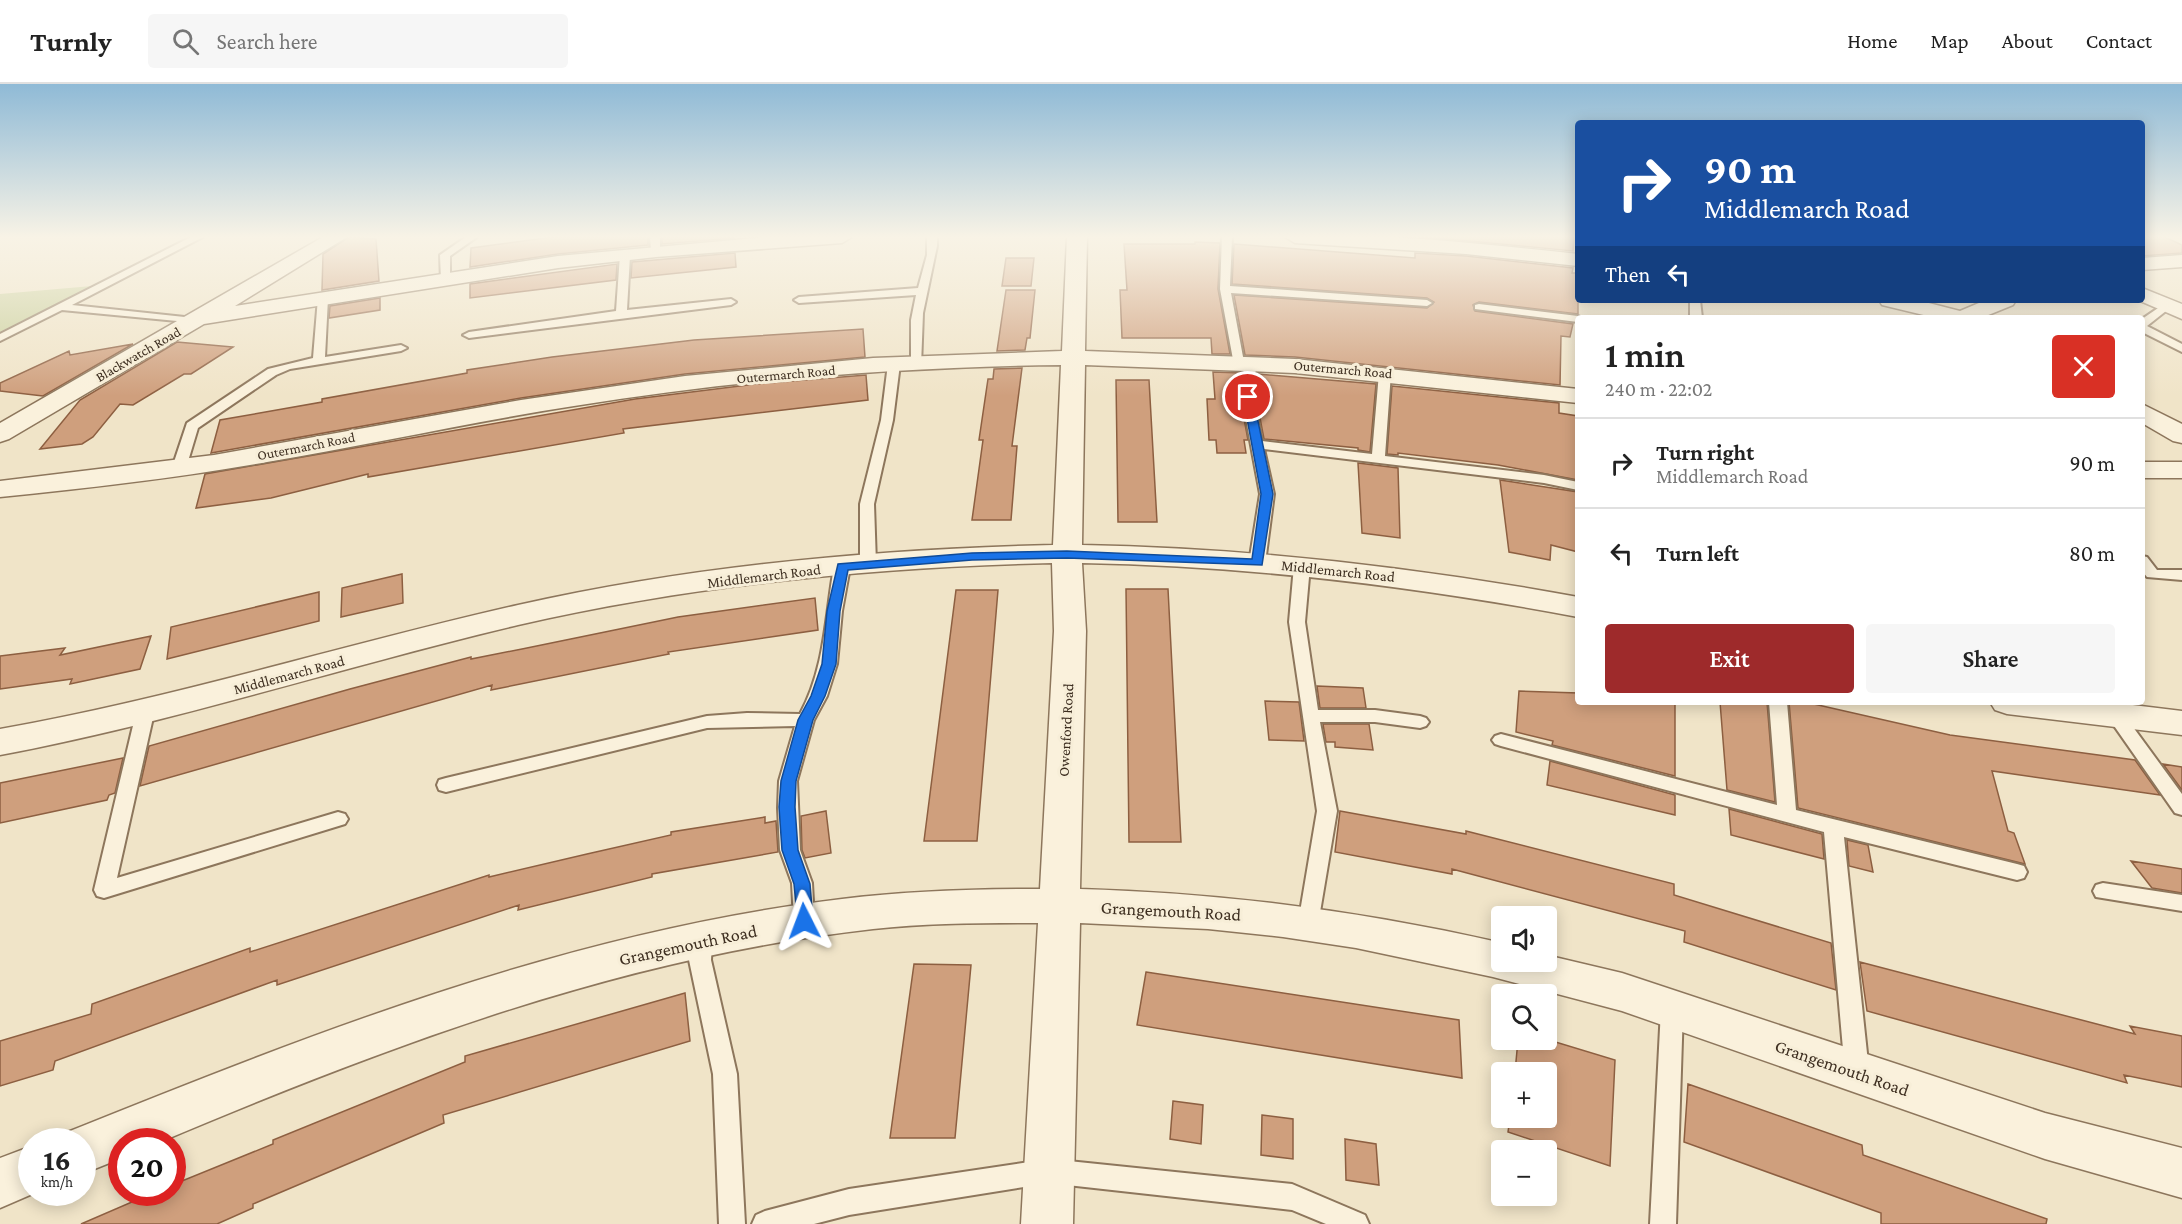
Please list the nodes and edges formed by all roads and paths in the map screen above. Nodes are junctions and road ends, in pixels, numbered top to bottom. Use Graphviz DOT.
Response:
graph roads {
  1 [pos="93,290"];
  2 [pos="246,290"];
  3 [pos="373,290"];
  4 [pos="623,290"];
  5 [pos="1075,290"];
  6 [pos="1225,290"];
  7 [pos="1242,290"];
  8 [pos="923,291"];
  9 [pos="2145,295"];
  10 [pos="323,298"];
  11 [pos="799,300"];
  12 [pos="731,302"];
  13 [pos="1427,303"];
  14 [pos="1902,303"];
  15 [pos="1998,303"];
  16 [pos="60,307"];
  17 [pos="1479,307"];
  18 [pos="2175,308"];
  19 [pos="621,314"];
  20 [pos="1951,315"];
  21 [pos="1970,315"];
  22 [pos="196,319"];
  23 [pos="1575,319"];
  24 [pos="2145,324"];
  25 [pos="2145,328"];
  26 [pos="469,334"];
  27 [pos="0,338"];
  28 [pos="401,348"];
  29 [pos="2182,349"];
  30 [pos="1073,359"];
  31 [pos="319,361"];
  32 [pos="1244,362"];
  33 [pos="905,364"];
  34 [pos="1385,373"];
  35 [pos="1575,396"];
  36 [pos="2145,414"];
  37 [pos="0,434"];
  38 [pos="2182,435"];
  39 [pos="1256,444"];
  40 [pos="1378,459"];
  41 [pos="179,468"];
  42 [pos="2145,470"];
  43 [pos="2182,470"];
  44 [pos="1575,486"];
  45 [pos="0,489"];
  46 [pos="1067,554"];
  47 [pos="1257,563"];
  48 [pos="855,566"];
  49 [pos="1302,567"];
  50 [pos="2147,573"];
  51 [pos="2182,575"];
  52 [pos="1575,607"];
  53 [pos="1778,705"];
  54 [pos="2030,705"];
  55 [pos="145,713"];
  56 [pos="1310,716"];
  57 [pos="2116,716"];
  58 [pos="805,720"];
  59 [pos="1420,722"];
  60 [pos="2182,723"];
  61 [pos="1501,740"];
  62 [pos="0,742"];
  63 [pos="446,785"];
  64 [pos="2182,808"];
  65 [pos="1787,815"];
  66 [pos="338,819"];
  67 [pos="1833,827"];
  68 [pos="2017,872"];
  69 [pos="2103,891"];
  70 [pos="2182,903"];
  71 [pos="1058,905"];
  72 [pos="804,921"];
  73 [pos="1308,924"];
  74 [pos="701,942"];
  75 [pos="1491,958"];
  76 [pos="1545,972"];
  77 [pos="1672,1009"];
  78 [pos="1857,1073"];
  79 [pos="96,1144"];
  80 [pos="1050,1171"];
  81 [pos="2182,1173"];
  82 [pos="18,1176"];
  83 [pos="0,1183"];
  84 [pos="732,1224"];
  85 [pos="765,1224"];
  86 [pos="1047,1224"];
  87 [pos="1356,1224"];
  88 [pos="1663,1224"];
  1 -- 16 [label="lane"];
  2 -- 22 [label="street, Blackwatch Road"];
  3 -- 10 [label="street"];
  4 -- 19 [label="lane"];
  5 -- 30 [label="street, Owenford Road"];
  6 -- 32 [label="lane"];
  7 -- 13 [label="lane"];
  8 -- 11 [label="lane"];
  8 -- 33 [label="lane"];
  9 -- 18 [label="street"];
  10 -- 22 [label="street"];
  10 -- 31 [label="lane"];
  12 -- 19 [label="lane"];
  14 -- 20 [label="street"];
  15 -- 21 [label="street"];
  16 -- 22 [label="lane"];
  16 -- 27 [label="lane"];
  17 -- 23 [label="lane"];
  18 -- 24 [label="lane"];
  19 -- 26 [label="lane"];
  22 -- 37 [label="street, Blackwatch Road"];
  25 -- 29 [label="lane"];
  28 -- 31 [label="lane"];
  30 -- 32 [label="street, Outermarch Road"];
  30 -- 33 [label="street, Outermarch Road"];
  30 -- 46 [label="street, Owenford Road"];
  31 -- 41 [label="lane"];
  32 -- 34 [label="street, Outermarch Road"];
  32 -- 39 [label="lane"];
  33 -- 41 [label="street, Outermarch Road"];
  33 -- 48 [label="lane"];
  34 -- 35 [label="street, Outermarch Road"];
  34 -- 40 [label="lane"];
  36 -- 38 [label="street"];
  39 -- 40 [label="lane"];
  39 -- 47 [label="lane"];
  40 -- 44 [label="lane"];
  41 -- 45 [label="street, Outermarch Road"];
  42 -- 43 [label="street"];
  46 -- 47 [label="street, Middlemarch Road"];
  46 -- 48 [label="street, Middlemarch Road"];
  46 -- 71 [label="street, Owenford Road"];
  47 -- 49 [label="street, Middlemarch Road"];
  48 -- 55 [label="street, Middlemarch Road"];
  48 -- 58 [label="lane"];
  49 -- 52 [label="street, Middlemarch Road"];
  49 -- 56 [label="lane"];
  50 -- 51 [label="lane"];
  53 -- 65 [label="lane"];
  54 -- 57 [label="street"];
  55 -- 62 [label="street, Middlemarch Road"];
  55 -- 66 [label="lane"];
  56 -- 59 [label="lane"];
  56 -- 73 [label="lane"];
  57 -- 60 [label="street"];
  57 -- 64 [label="lane"];
  58 -- 63 [label="lane"];
  58 -- 72 [label="lane"];
  61 -- 65 [label="lane"];
  65 -- 67 [label="lane"];
  67 -- 68 [label="lane"];
  67 -- 78 [label="lane"];
  69 -- 70 [label="lane"];
  71 -- 72 [label="street, Grangemouth Road"];
  71 -- 73 [label="street, Grangemouth Road"];
  71 -- 80 [label="street, Owenford Road"];
  72 -- 74 [label="street, Grangemouth Road"];
  73 -- 75 [label="street, Grangemouth Road"];
  74 -- 79 [label="street, Grangemouth Road"];
  74 -- 84 [label="lane"];
  76 -- 77 [label="street, Grangemouth Road"];
  77 -- 78 [label="street, Grangemouth Road"];
  77 -- 88 [label="lane"];
  78 -- 81 [label="street, Grangemouth Road"];
  80 -- 85 [label="lane"];
  80 -- 86 [label="street, Owenford Road"];
  80 -- 87 [label="lane"];
  82 -- 83 [label="street"];
}
